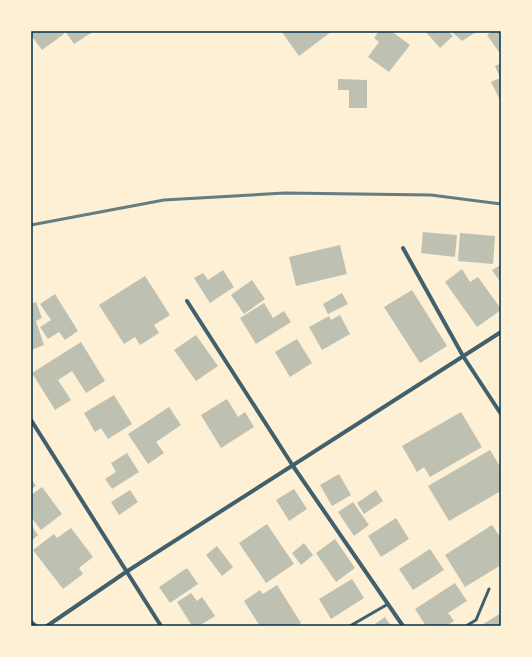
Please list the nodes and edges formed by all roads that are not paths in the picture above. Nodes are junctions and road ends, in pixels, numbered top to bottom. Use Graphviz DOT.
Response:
graph roads {
  1 [pos="403,248"];
  2 [pos="187,302"];
  3 [pos="501,332"];
  4 [pos="463,356"];
  5 [pos="501,414"];
  6 [pos="31,420"];
  7 [pos="292,466"];
  8 [pos="126,572"];
  9 [pos="489,589"];
  10 [pos="388,604"];
  11 [pos="31,622"];
  12 [pos="36,626"];
  13 [pos="46,626"];
  14 [pos="161,626"];
  15 [pos="350,626"];
  16 [pos="403,626"];
  17 [pos="466,626"];
  1 -- 4 [label="street"];
  2 -- 7 [label="street"];
  3 -- 4 [label="street"];
  4 -- 5 [label="street"];
  4 -- 7 [label="street"];
  6 -- 8 [label="street"];
  7 -- 8 [label="street"];
  7 -- 10 [label="street"];
  8 -- 13 [label="street"];
  8 -- 14 [label="street"];
  9 -- 17 [label="lane"];
  10 -- 15 [label="lane"];
  10 -- 16 [label="street"];
  11 -- 12 [label="street"];
}
